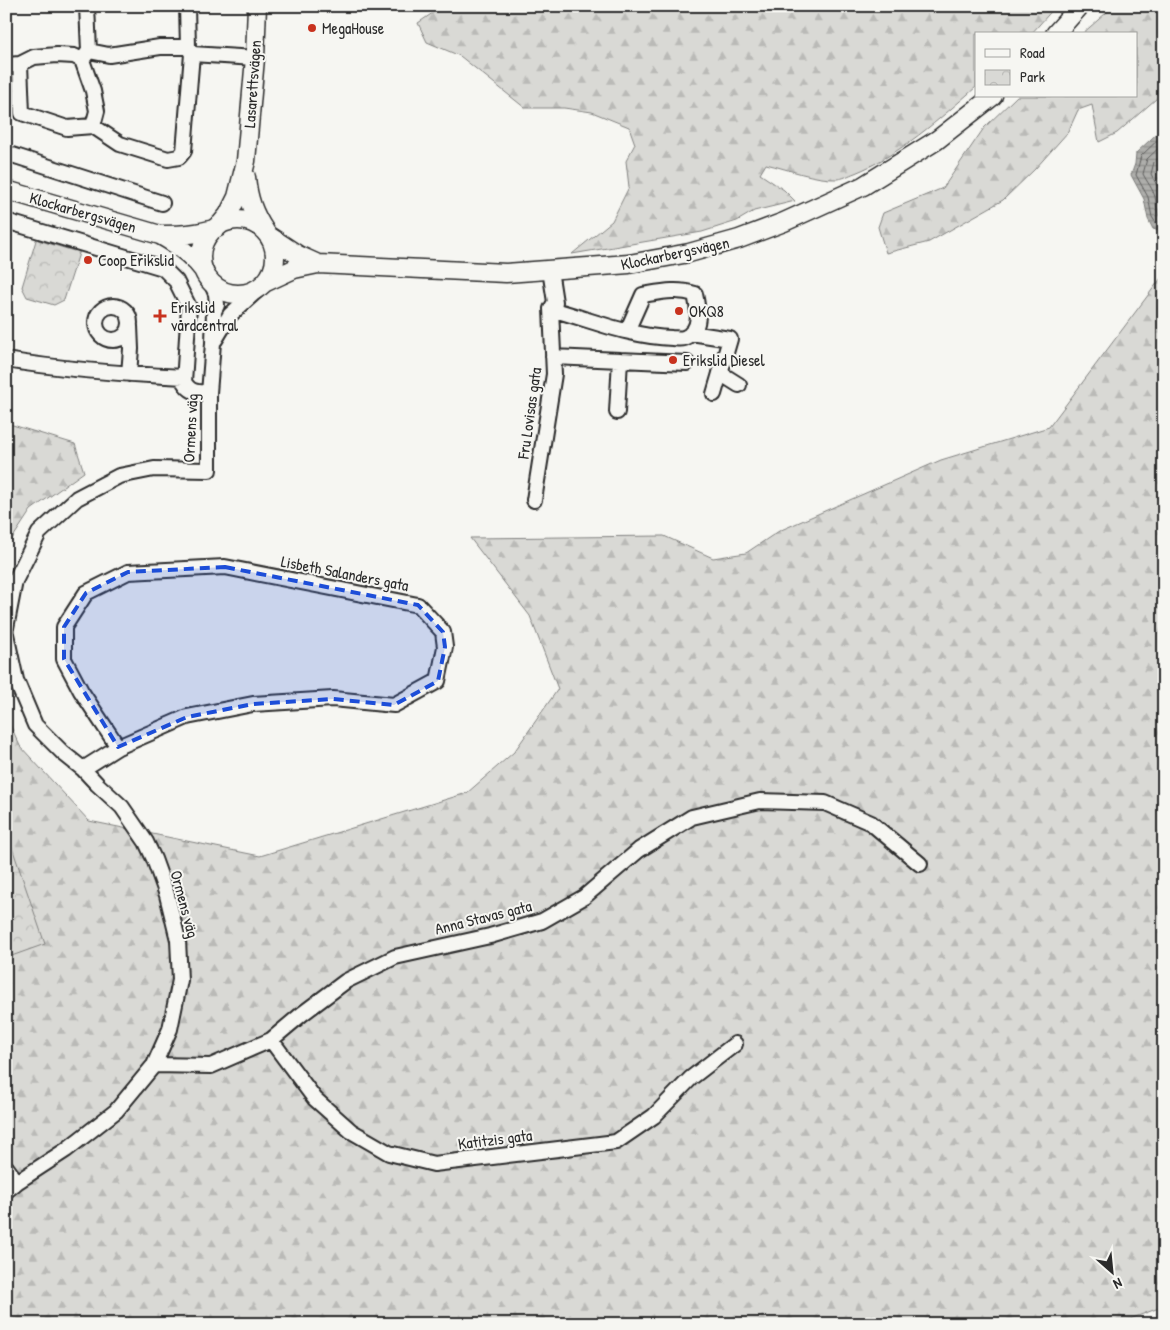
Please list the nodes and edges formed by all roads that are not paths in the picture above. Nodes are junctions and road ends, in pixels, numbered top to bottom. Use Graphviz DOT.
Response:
graph roads {
  1 [pos="87,6"];
  2 [pos="187,6"];
  3 [pos="257,6"];
  4 [pos="1080,6"];
  5 [pos="1057,32"];
  6 [pos="190,51"];
  7 [pos="85,56"];
  8 [pos="255,58"];
  9 [pos="13,64"];
  10 [pos="990,98"];
  11 [pos="94,126"];
  12 [pos="6,153"];
  13 [pos="246,161"];
  14 [pos="6,190"];
  15 [pos="162,203"];
  16 [pos="6,221"];
  17 [pos="218,227"];
  18 [pos="268,234"];
  19 [pos="160,235"];
  20 [pos="318,264"];
  21 [pos="550,270"];
  22 [pos="208,277"];
  23 [pos="264,283"];
  24 [pos="551,309"];
  25 [pos="130,326"];
  26 [pos="627,331"];
  27 [pos="691,333"];
  28 [pos="213,343"];
  29 [pos="553,357"];
  30 [pos="6,360"];
  31 [pos="620,360"];
  32 [pos="686,362"];
  33 [pos="720,373"];
  34 [pos="128,374"];
  35 [pos="184,376"];
  36 [pos="739,385"];
  37 [pos="209,393"];
  38 [pos="714,394"];
  39 [pos="617,412"];
  40 [pos="534,500"];
  41 [pos="6,628"];
  42 [pos="6,634"];
  43 [pos="118,747"];
  44 [pos="83,769"];
  45 [pos="920,864"];
  46 [pos="271,1040"];
  47 [pos="735,1044"];
  48 [pos="154,1065"];
  49 [pos="6,1167"];
  50 [pos="12,1187"];
  1 -- 7 [label="street"];
  2 -- 6 [label="street"];
  3 -- 8 [label="main road, Lasarettsvägen"];
  4 -- 5 [label="main road"];
  6 -- 7 [label="street"];
  6 -- 8 [label="street"];
  6 -- 11 [label="street"];
  7 -- 9 [label="street"];
  7 -- 11 [label="street"];
  8 -- 13 [label="main road, Lasarettsvägen"];
  9 -- 11 [label="street"];
  10 -- 21 [label="main road, Klockarbergsvägen"];
  12 -- 15 [label="street"];
  13 -- 17 [label="main road, Lasarettsvägen"];
  13 -- 18 [label="main road, Lasarettsvägen"];
  14 -- 19 [label="main road, Klockarbergsvägen"];
  16 -- 35 [label="street"];
  17 -- 18 [label="main road"];
  17 -- 19 [label="main road"];
  17 -- 22 [label="main road"];
  18 -- 20 [label="main road, Klockarbergsvägen"];
  18 -- 23 [label="main road"];
  19 -- 22 [label="main road"];
  20 -- 21 [label="main road, Klockarbergsvägen"];
  20 -- 23 [label="main road, Klockarbergsvägen"];
  21 -- 24 [label="street, Fru Lovisas gata"];
  22 -- 23 [label="main road"];
  22 -- 28 [label="street, Ormens väg"];
  23 -- 28 [label="street"];
  24 -- 26 [label="street"];
  24 -- 29 [label="street, Fru Lovisas gata"];
  25 -- 34 [label="street"];
  26 -- 27 [label="street"];
  26 -- 27 [label="street"];
  27 -- 33 [label="street"];
  28 -- 37 [label="street, Ormens väg"];
  29 -- 31 [label="street"];
  29 -- 40 [label="street, Fru Lovisas gata"];
  30 -- 34 [label="street"];
  31 -- 32 [label="street"];
  31 -- 39 [label="street"];
  33 -- 36 [label="street"];
  33 -- 38 [label="street"];
  34 -- 35 [label="street"];
  35 -- 37 [label="street"];
  37 -- 41 [label="street, Ormens väg"];
  42 -- 44 [label="street, Ormens väg"];
  43 -- 43 [label="street, Lisbeth Salanders gata"];
  43 -- 44 [label="street, Lisbeth Salanders gata"];
  44 -- 48 [label="street, Ormens väg"];
  45 -- 46 [label="street, Anna Stavas gata"];
  46 -- 47 [label="street, Katitzis gata"];
  46 -- 48 [label="street, Anna Stavas gata"];
  48 -- 50 [label="street, Ormens väg"];
  49 -- 50 [label="street"];
}
